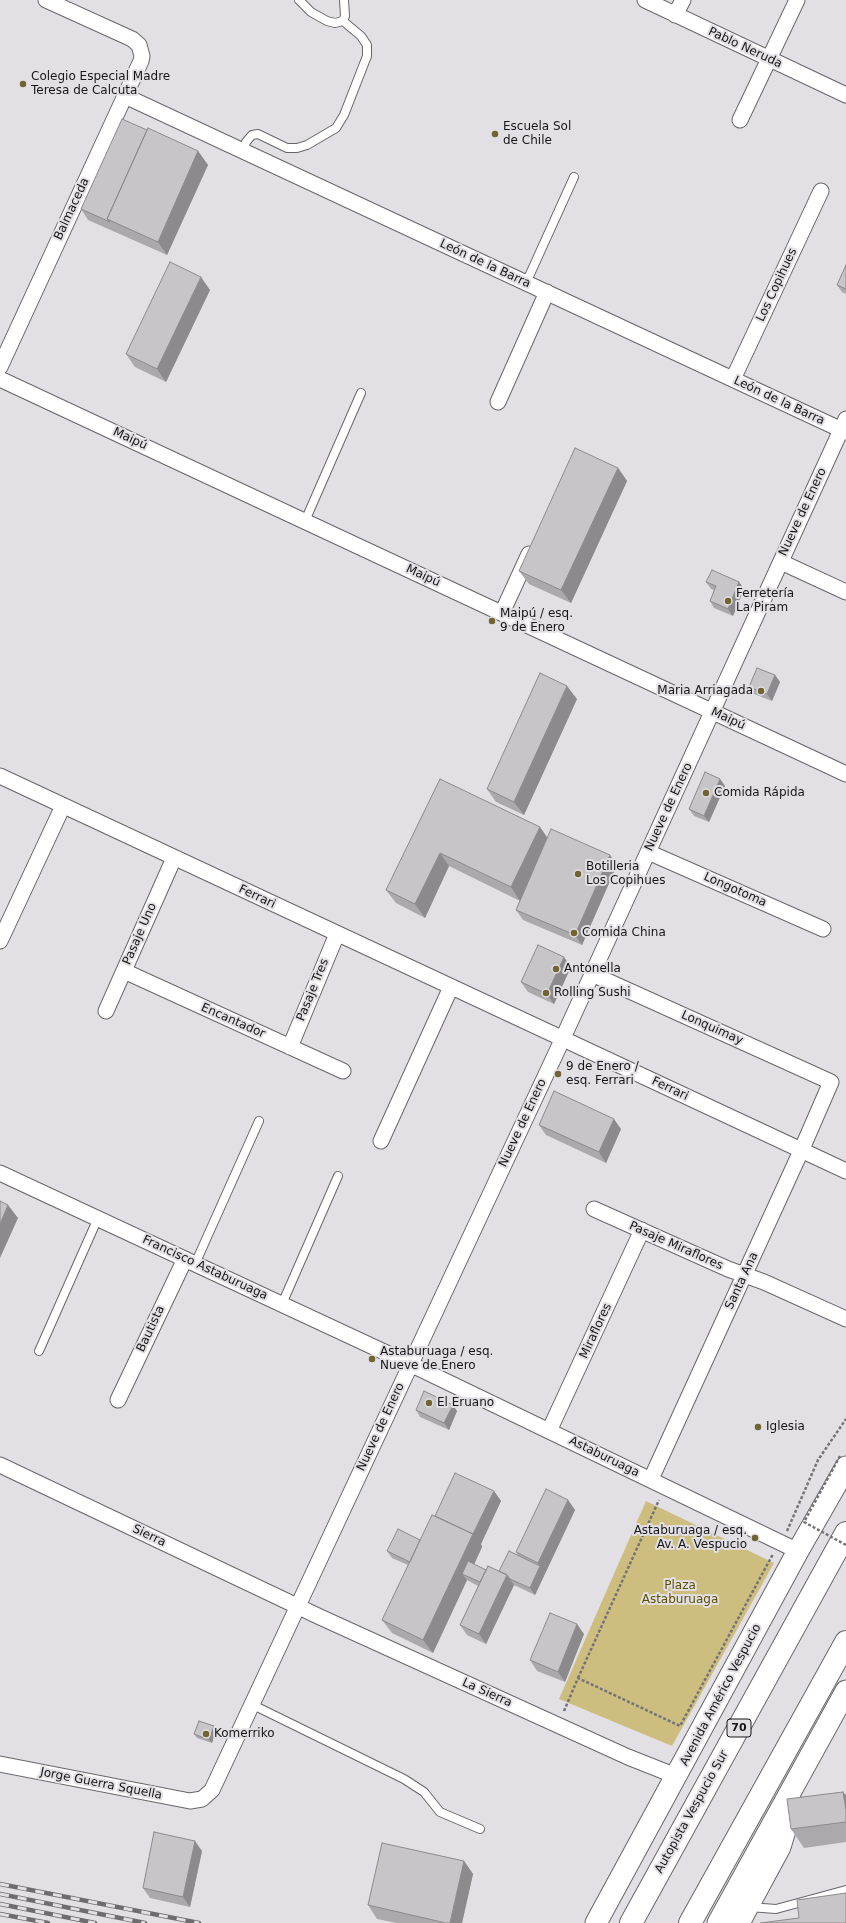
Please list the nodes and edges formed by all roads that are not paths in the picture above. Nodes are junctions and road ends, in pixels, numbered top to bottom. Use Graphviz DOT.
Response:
graph roads {
  1 [pos="46,0"];
  2 [pos="299,0"];
  3 [pos="344,0"];
  4 [pos="645,0"];
  5 [pos="683,0"];
  6 [pos="797,0"];
  7 [pos="676,15"];
  8 [pos="343,21"];
  9 [pos="769,59"];
  10 [pos="846,95"];
  11 [pos="125,96"];
  12 [pos="740,120"];
  13 [pos="244,151"];
  14 [pos="574,177"];
  15 [pos="821,190"];
  16 [pos="526,282"];
  17 [pos="547,292"];
  18 [pos="0,367"];
  19 [pos="0,379"];
  20 [pos="733,379"];
  21 [pos="362,393"];
  22 [pos="498,402"];
  23 [pos="844,427"];
  24 [pos="305,521"];
  25 [pos="534,542"];
  26 [pos="781,562"];
  27 [pos="846,592"];
  28 [pos="502,613"];
  29 [pos="712,711"];
  30 [pos="846,774"];
  31 [pos="0,776"];
  32 [pos="63,806"];
  33 [pos="648,852"];
  34 [pos="174,858"];
  35 [pos="822,929"];
  36 [pos="337,934"];
  37 [pos="0,942"];
  38 [pos="124,971"];
  39 [pos="592,974"];
  40 [pos="451,987"];
  41 [pos="106,1011"];
  42 [pos="562,1039"];
  43 [pos="290,1047"];
  44 [pos="343,1071"];
  45 [pos="831,1082"];
  46 [pos="259,1121"];
  47 [pos="381,1141"];
  48 [pos="802,1150"];
  49 [pos="846,1171"];
  50 [pos="0,1173"];
  51 [pos="338,1176"];
  52 [pos="594,1209"];
  53 [pos="98,1218"];
  54 [pos="642,1230"];
  55 [pos="190,1261"];
  56 [pos="744,1275"];
  57 [pos="282,1304"];
  58 [pos="846,1319"];
  59 [pos="39,1351"];
  60 [pos="410,1364"];
  61 [pos="118,1400"];
  62 [pos="550,1431"];
  63 [pos="843,1462"];
  64 [pos="0,1465"];
  65 [pos="651,1479"];
  66 [pos="846,1534"];
  67 [pos="790,1547"];
  68 [pos="299,1606"];
  69 [pos="846,1642"];
  70 [pos="846,1691"];
  71 [pos="253,1705"];
  72 [pos="0,1764"];
  73 [pos="676,1776"];
  74 [pos="798,1778"];
  75 [pos="202,1799"];
  76 [pos="480,1829"];
  77 [pos="846,1890"];
  78 [pos="744,1915"];
  79 [pos="596,1923"];
  80 [pos="631,1923"];
  81 [pos="690,1923"];
  82 [pos="718,1923"];
  1 -- 11 [label="street, Balmaceda"];
  2 -- 8 [label="lane"];
  3 -- 8 [label="lane"];
  4 -- 7 [label="street, Pablo Neruda"];
  5 -- 7 [label="street"];
  6 -- 9 [label="street"];
  7 -- 9 [label="street, Pablo Neruda"];
  8 -- 13 [label="lane"];
  9 -- 10 [label="street, Pablo Neruda"];
  9 -- 12 [label="street"];
  11 -- 13 [label="street, León de la Barra"];
  11 -- 18 [label="street, Balmaceda"];
  13 -- 16 [label="street, León de la Barra"];
  14 -- 16 [label="lane"];
  15 -- 20 [label="street, Los Copihues"];
  16 -- 17 [label="street, León de la Barra"];
  17 -- 20 [label="street, León de la Barra"];
  17 -- 22 [label="street"];
  19 -- 24 [label="street, Maipú"];
  20 -- 23 [label="street, León de la Barra"];
  21 -- 24 [label="lane"];
  23 -- 26 [label="street, Nueve de Enero"];
  24 -- 28 [label="street, Maipú"];
  25 -- 28 [label="street"];
  26 -- 27 [label="street"];
  26 -- 29 [label="street, Nueve de Enero"];
  28 -- 29 [label="street, Maipú"];
  29 -- 30 [label="street, Maipú"];
  29 -- 33 [label="street, Nueve de Enero"];
  31 -- 32 [label="street, Ferrari"];
  32 -- 34 [label="street, Ferrari"];
  32 -- 37 [label="street"];
  33 -- 35 [label="street, Longotoma"];
  33 -- 39 [label="street, Nueve de Enero"];
  34 -- 36 [label="street, Ferrari"];
  34 -- 38 [label="street, Pasaje Uno"];
  36 -- 40 [label="street, Ferrari"];
  36 -- 43 [label="street, Pasaje Tres"];
  38 -- 41 [label="street, Pasaje Uno"];
  38 -- 43 [label="street, Encantador"];
  39 -- 42 [label="street, Nueve de Enero"];
  39 -- 45 [label="street, Lonquimay"];
  40 -- 42 [label="street, Ferrari"];
  40 -- 47 [label="street"];
  42 -- 48 [label="street, Ferrari"];
  42 -- 60 [label="street, Nueve de Enero"];
  43 -- 44 [label="street, Encantador"];
  45 -- 48 [label="street, Santa Ana"];
  46 -- 55 [label="lane"];
  48 -- 49 [label="street, Ferrari"];
  48 -- 56 [label="street, Santa Ana"];
  50 -- 53 [label="street, Francisco Astaburuaga"];
  51 -- 57 [label="lane"];
  52 -- 54 [label="street, Pasaje Miraflores"];
  53 -- 55 [label="street, Francisco Astaburuaga"];
  53 -- 59 [label="lane"];
  54 -- 56 [label="street, Pasaje Miraflores"];
  54 -- 62 [label="street, Miraflores"];
  55 -- 57 [label="street, Francisco Astaburuaga"];
  55 -- 61 [label="street, Bautista"];
  56 -- 58 [label="street, Pasaje Miraflores"];
  56 -- 65 [label="street, Santa Ana"];
  57 -- 60 [label="street, Francisco Astaburuaga"];
  60 -- 62 [label="street, Astaburuaga"];
  60 -- 68 [label="street, Nueve de Enero"];
  62 -- 65 [label="street, Astaburuaga"];
  63 -- 67 [label="main road, Avenida Américo Vespucio"];
  64 -- 68 [label="street, Sierra"];
  65 -- 67 [label="street, Astaburuaga"];
  66 -- 80 [label="highway, Autopista Vespucio Sur / 70"];
  67 -- 73 [label="main road, Avenida Américo Vespucio"];
  68 -- 71 [label="street, Nueve de Enero"];
  68 -- 73 [label="street, La Sierra"];
  69 -- 81 [label="highway"];
  70 -- 74 [label="main road"];
  71 -- 75 [label="street, Nueve de Enero"];
  71 -- 76 [label="lane"];
  72 -- 75 [label="street, Jorge Guerra Squella"];
  73 -- 79 [label="main road, Avenida Américo Vespucio"];
  74 -- 78 [label="main road"];
  74 -- 82 [label="main road"];
  77 -- 78 [label="lane"];
}
